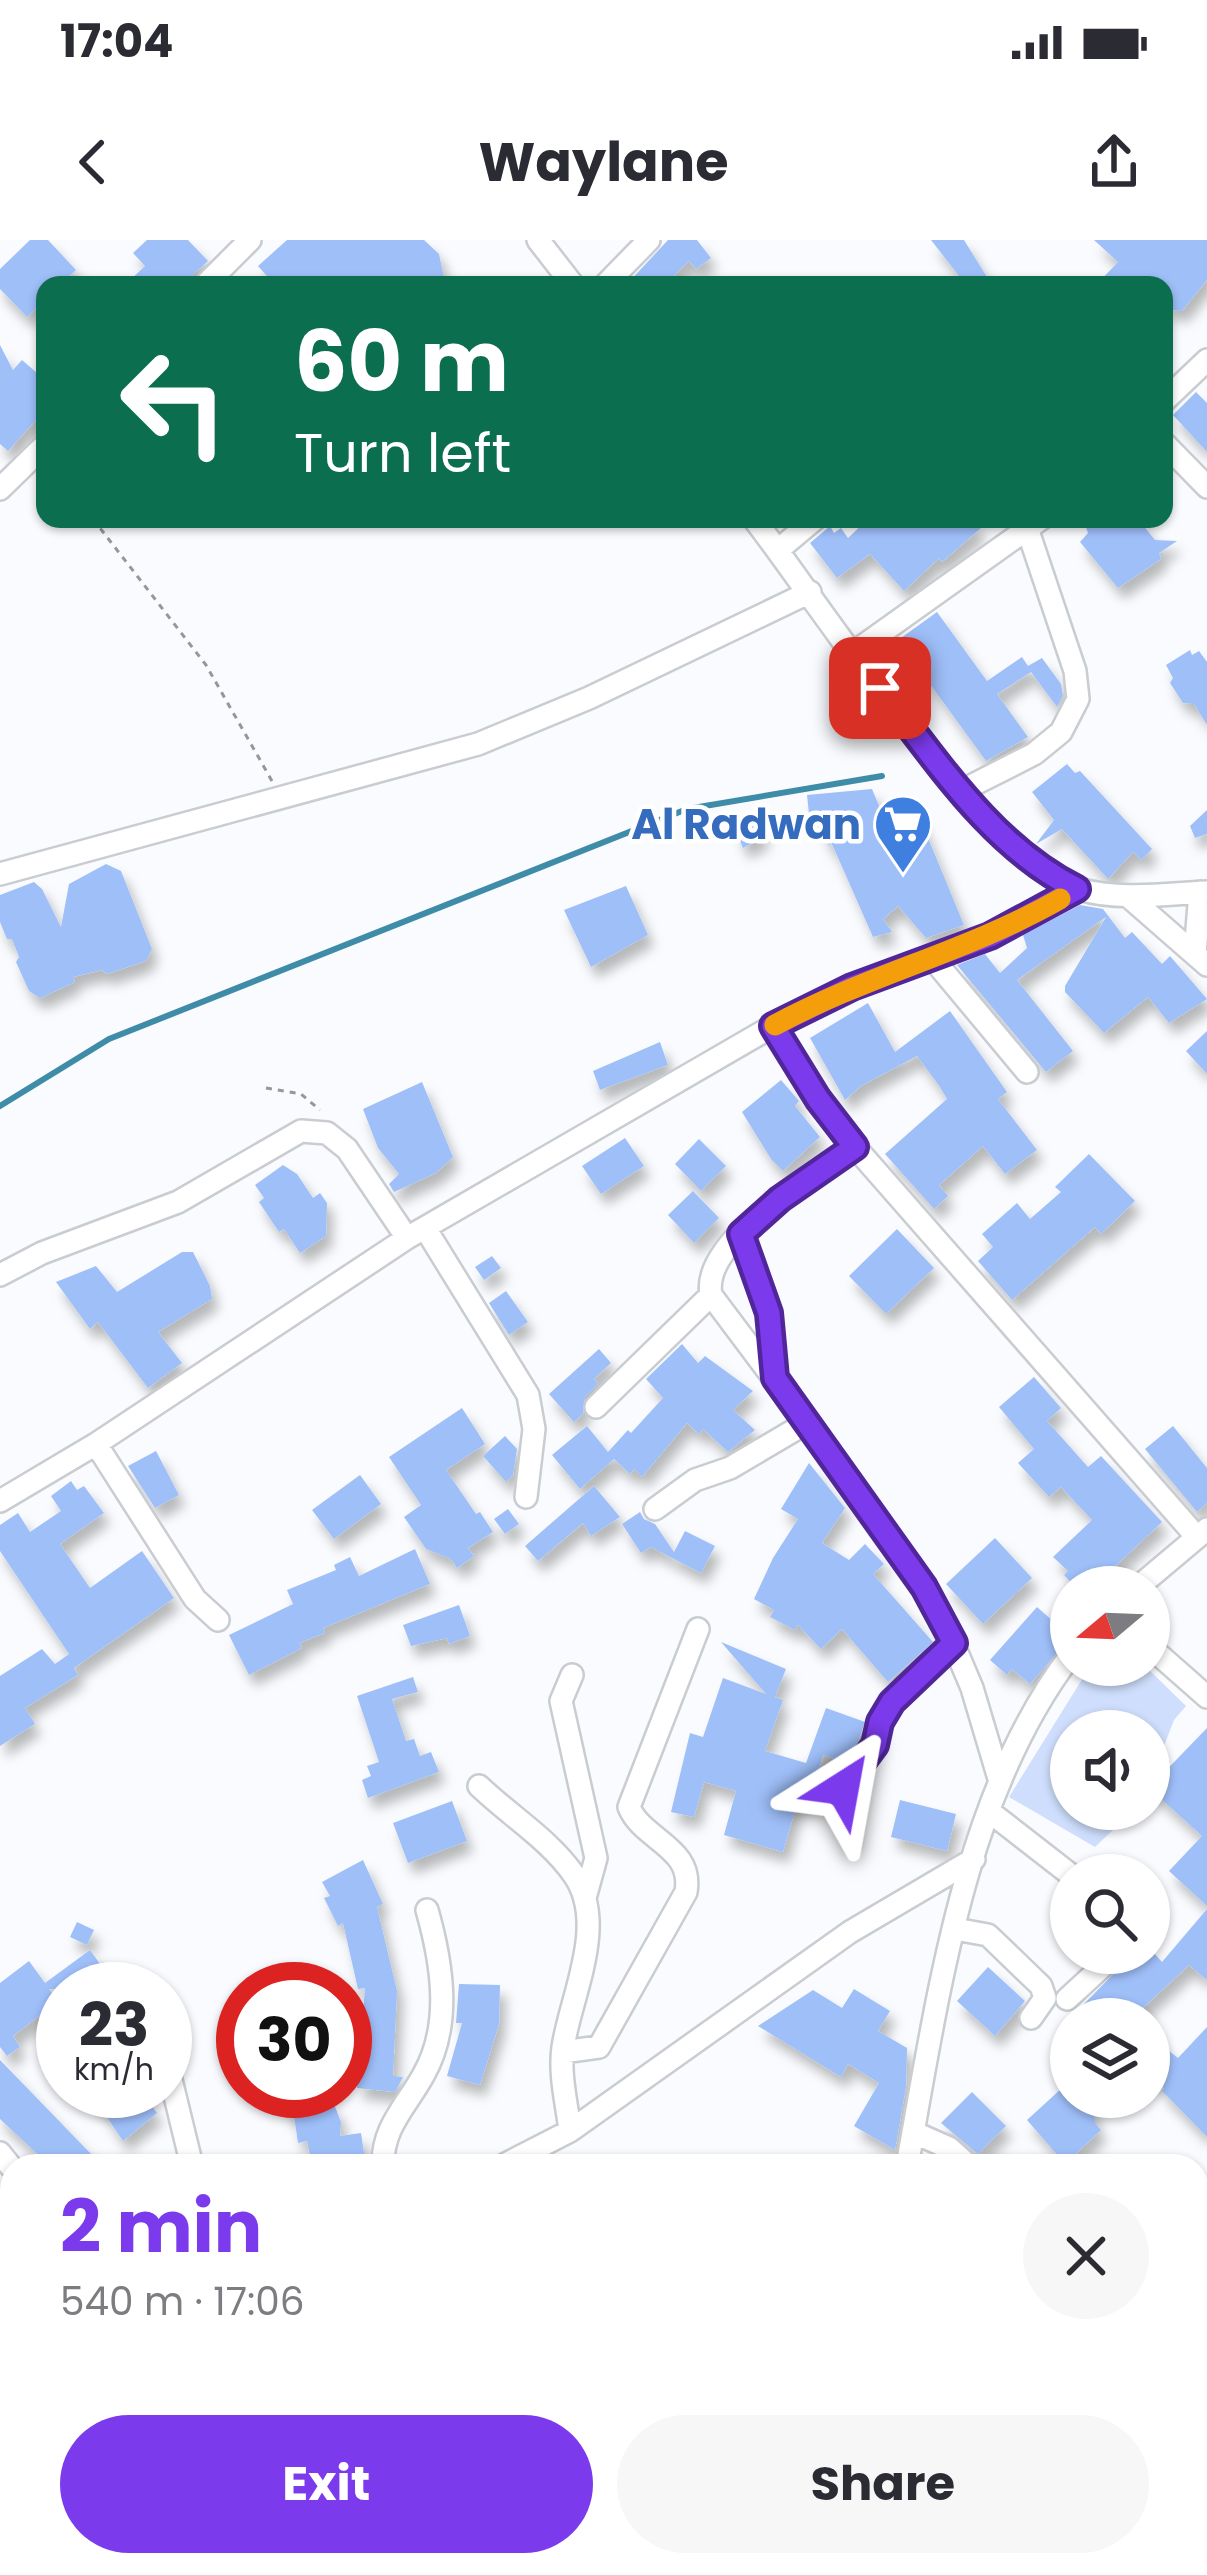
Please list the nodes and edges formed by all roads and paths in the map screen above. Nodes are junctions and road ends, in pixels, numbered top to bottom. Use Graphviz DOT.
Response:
graph roads {
  1 [pos="250,240"];
  2 [pos="538,240"];
  3 [pos="649,240"];
  4 [pos="215,276"];
  5 [pos="566,276"];
  6 [pos="614,276"];
  7 [pos="1207,360"];
  8 [pos="1173,392"];
  9 [pos="1173,452"];
  10 [pos="36,454"];
  11 [pos="1207,488"];
  12 [pos="0,489"];
  13 [pos="100,528"];
  14 [pos="761,528"];
  15 [pos="804,528"];
  16 [pos="1030,528"];
  17 [pos="1035,528"];
  18 [pos="778,550"];
  19 [pos="810,592"];
  20 [pos="853,653"];
  21 [pos="961,791"];
  22 [pos="282,798"];
  23 [pos="0,874"];
  24 [pos="1077,889"];
  25 [pos="1203,892"];
  26 [pos="1128,896"];
  27 [pos="933,959"];
  28 [pos="1201,960"];
  29 [pos="773,1026"];
  30 [pos="1027,1072"];
  31 [pos="266,1088"];
  32 [pos="327,1133"];
  33 [pos="855,1147"];
  34 [pos="416,1233"];
  35 [pos="741,1234"];
  36 [pos="0,1275"];
  37 [pos="711,1295"];
  38 [pos="775,1378"];
  39 [pos="596,1407"];
  40 [pos="808,1422"];
  41 [pos="96,1444"];
  42 [pos="526,1497"];
  43 [pos="0,1501"];
  44 [pos="655,1509"];
  45 [pos="1201,1533"];
  46 [pos="1162,1566"];
  47 [pos="218,1620"];
  48 [pos="698,1629"];
  49 [pos="954,1643"];
  50 [pos="1170,1664"];
  51 [pos="572,1676"];
  52 [pos="1050,1686"];
  53 [pos="1207,1697"];
  54 [pos="1000,1782"];
  55 [pos="479,1786"];
  56 [pos="843,1788"];
  57 [pos="990,1812"];
  58 [pos="974,1859"];
  59 [pos="1050,1859"];
  60 [pos="584,1899"];
  61 [pos="427,1910"];
  62 [pos="955,1929"];
  63 [pos="1094,1974"];
  64 [pos="1068,1998"];
  65 [pos="1031,2018"];
  66 [pos="562,2052"];
  67 [pos="183,2118"];
  68 [pos="570,2131"];
  69 [pos="913,2132"];
  70 [pos="189,2154"];
  71 [pos="384,2154"];
  72 [pos="525,2154"];
  73 [pos="909,2154"];
  74 [pos="956,2154"];
  1 -- 4 [label="street"];
  2 -- 5 [label="street"];
  3 -- 6 [label="street"];
  7 -- 8 [label="street"];
  9 -- 11 [label="street"];
  10 -- 12 [label="street"];
  13 -- 22 [label="path"];
  14 -- 18 [label="street"];
  15 -- 18 [label="street"];
  16 -- 20 [label="street"];
  17 -- 21 [label="street"];
  18 -- 19 [label="street"];
  19 -- 20 [label="street"];
  19 -- 22 [label="street"];
  20 -- 21 [label="street"];
  21 -- 24 [label="street"];
  22 -- 23 [label="street"];
  24 -- 26 [label="street"];
  24 -- 27 [label="street"];
  25 -- 26 [label="street"];
  25 -- 28 [label="street"];
  26 -- 28 [label="street"];
  27 -- 29 [label="street"];
  27 -- 30 [label="street"];
  29 -- 33 [label="street"];
  29 -- 34 [label="street"];
  31 -- 32 [label="path"];
  32 -- 34 [label="street"];
  32 -- 36 [label="street"];
  33 -- 35 [label="street"];
  33 -- 45 [label="street"];
  34 -- 41 [label="street"];
  34 -- 42 [label="street"];
  35 -- 37 [label="street"];
  35 -- 38 [label="street"];
  37 -- 38 [label="street"];
  37 -- 39 [label="street"];
  38 -- 40 [label="street"];
  40 -- 44 [label="street"];
  40 -- 49 [label="street"];
  41 -- 43 [label="street"];
  41 -- 47 [label="street"];
  45 -- 46 [label="street"];
  48 -- 66 [label="street"];
  49 -- 54 [label="street"];
  49 -- 56 [label="street"];
  50 -- 53 [label="street"];
  51 -- 60 [label="street"];
  52 -- 54 [label="street"];
  54 -- 57 [label="street"];
  55 -- 60 [label="street"];
  57 -- 58 [label="street"];
  57 -- 59 [label="street"];
  58 -- 62 [label="street"];
  58 -- 68 [label="street"];
  60 -- 66 [label="street"];
  61 -- 71 [label="street"];
  62 -- 65 [label="street"];
  62 -- 69 [label="street"];
  63 -- 64 [label="street"];
  66 -- 68 [label="street"];
  67 -- 70 [label="street"];
  68 -- 72 [label="street"];
  69 -- 73 [label="street"];
  69 -- 74 [label="street"];
}
